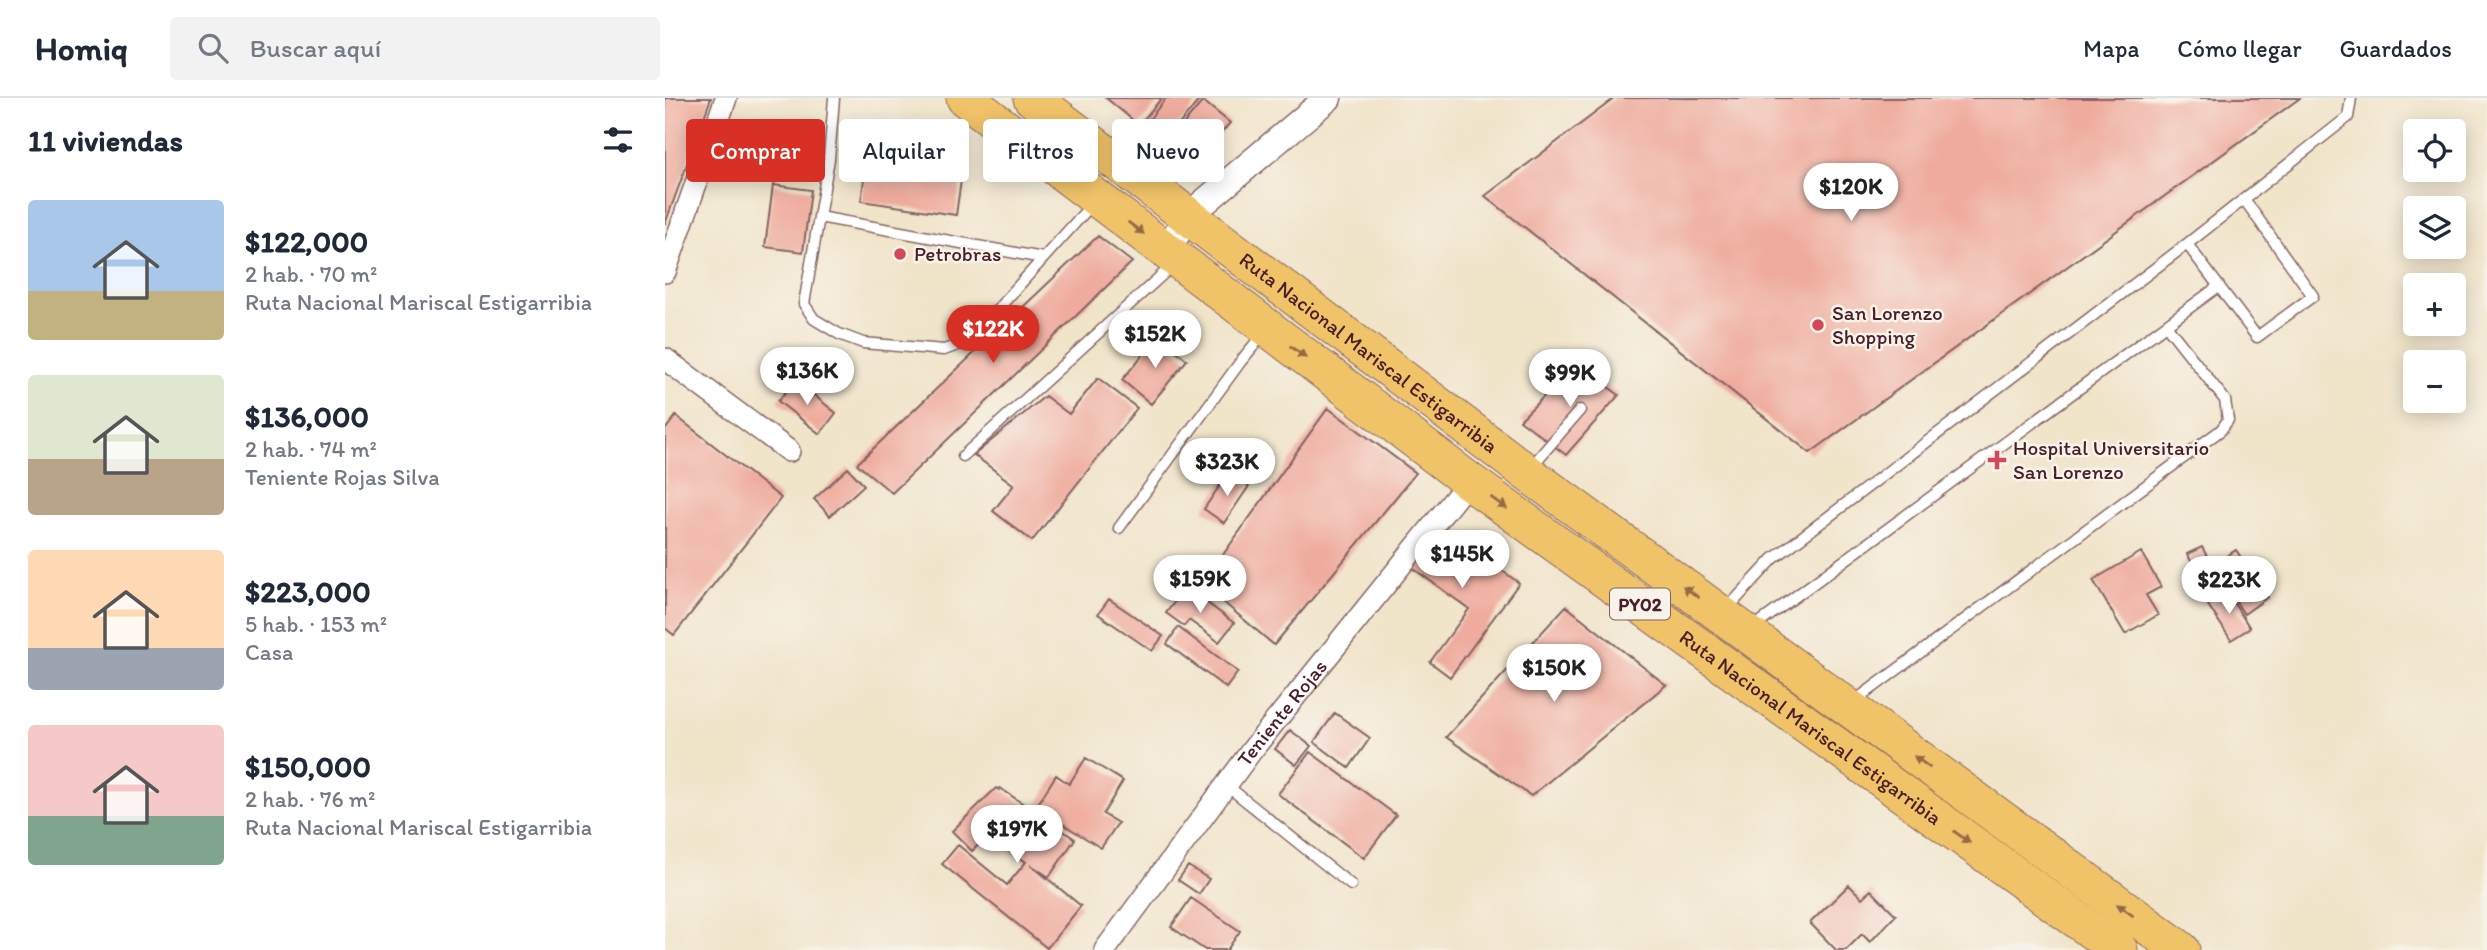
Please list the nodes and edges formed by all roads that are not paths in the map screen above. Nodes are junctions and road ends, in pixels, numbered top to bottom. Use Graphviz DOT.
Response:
graph roads {
  1 [pos="726,98"];
  2 [pos="834,98"];
  3 [pos="965,98"];
  4 [pos="1032,98"];
  5 [pos="1328,98"];
  6 [pos="2351,98"];
  7 [pos="1097,198"];
  8 [pos="2244,199"];
  9 [pos="1188,216"];
  10 [pos="819,217"];
  11 [pos="2187,244"];
  12 [pos="1172,256"];
  13 [pos="1043,258"];
  14 [pos="665,272"];
  15 [pos="2219,286"];
  16 [pos="2165,325"];
  17 [pos="1268,328"];
  18 [pos="665,359"];
  19 [pos="1580,410"];
  20 [pos="789,452"];
  21 [pos="963,456"];
  22 [pos="1527,472"];
  23 [pos="1469,481"];
  24 [pos="1119,528"];
  25 [pos="1667,623"];
  26 [pos="1727,632"];
  27 [pos="1847,707"];
  28 [pos="1226,785"];
  29 [pos="1351,885"];
  30 [pos="1105,950"];
  31 [pos="2119,950"];
  32 [pos="2181,950"];
  1 -- 14 [label="street"];
  2 -- 10 [label="lane"];
  3 -- 7 [label="highway, Ruta Nacional Mariscal Estigarribia / PY02"];
  4 -- 9 [label="highway, Ruta Nacional Mariscal Estigarribia / PY02"];
  5 -- 9 [label="street"];
  6 -- 8 [label="lane"];
  7 -- 12 [label="highway, Ruta Nacional Mariscal Estigarribia / PY02, one-way"];
  7 -- 13 [label="lane"];
  8 -- 11 [label="lane"];
  8 -- 15 [label="lane"];
  9 -- 12 [label="street"];
  9 -- 22 [label="highway, Ruta Nacional Mariscal Estigarribia / PY02"];
  10 -- 13 [label="lane"];
  10 -- 13 [label="lane"];
  11 -- 15 [label="lane"];
  11 -- 26 [label="lane"];
  12 -- 17 [label="highway, Ruta Nacional Mariscal Estigarribia / PY02"];
  12 -- 21 [label="lane"];
  15 -- 16 [label="lane"];
  16 -- 26 [label="lane"];
  16 -- 27 [label="lane"];
  17 -- 23 [label="highway, Ruta Nacional Mariscal Estigarribia / PY02, one-way"];
  17 -- 24 [label="lane"];
  18 -- 20 [label="street"];
  19 -- 22 [label="lane"];
  26 -- 22 [label="highway, Ruta Nacional Mariscal Estigarribia / PY02, one-way"];
  23 -- 25 [label="highway, Ruta Nacional Mariscal Estigarribia / PY02, one-way"];
  23 -- 28 [label="street, Teniente Rojas"];
  25 -- 26 [label="lane"];
  25 -- 31 [label="highway, Ruta Nacional Mariscal Estigarribia / PY02, one-way"];
  26 -- 27 [label="highway, Ruta Nacional Mariscal Estigarribia / PY02"];
  32 -- 27 [label="highway, Ruta Nacional Mariscal Estigarribia / PY02, one-way"];
  28 -- 29 [label="lane"];
  28 -- 30 [label="street, Teniente Rojas"];
}
